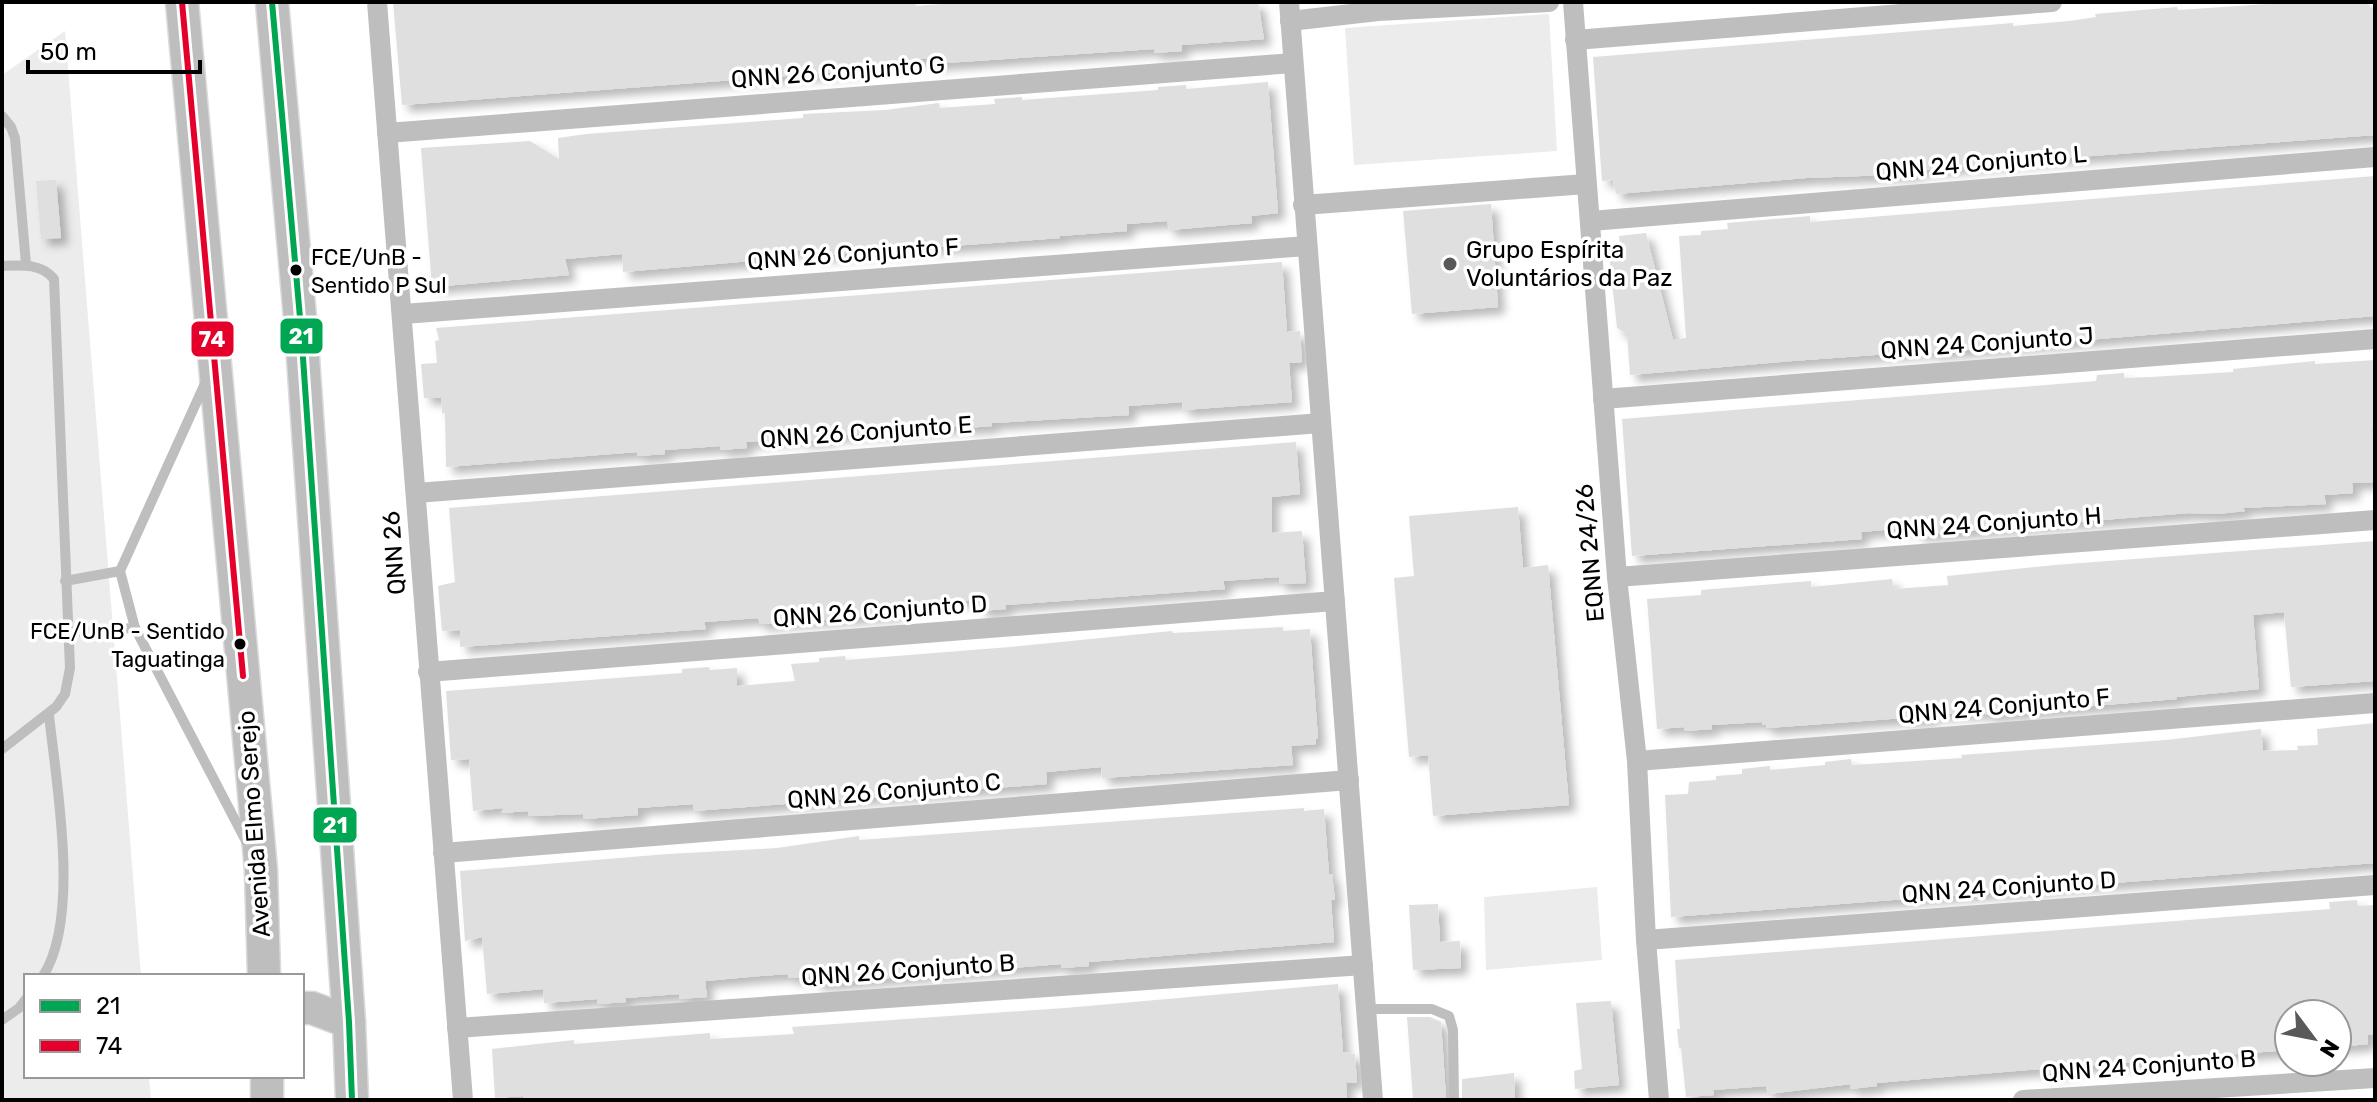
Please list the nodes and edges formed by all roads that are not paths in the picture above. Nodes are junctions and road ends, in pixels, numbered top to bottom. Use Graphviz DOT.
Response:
graph roads {
  1 [pos="182,2"];
  2 [pos="272,2"];
  3 [pos="377,2"];
  4 [pos="1549,2"];
  5 [pos="1573,2"];
  6 [pos="2052,2"];
  7 [pos="1289,11"];
  8 [pos="1575,40"];
  9 [pos="1293,63"];
  10 [pos="2,116"];
  11 [pos="387,133"];
  12 [pos="2375,157"];
  13 [pos="1586,184"];
  14 [pos="1303,205"];
  15 [pos="1591,221"];
  16 [pos="1307,246"];
  17 [pos="26,264"];
  18 [pos="2,266"];
  19 [pos="403,314"];
  20 [pos="2375,339"];
  21 [pos="214,363"];
  22 [pos="1603,399"];
  23 [pos="1321,423"];
  24 [pos="416,493"];
  25 [pos="2375,520"];
  26 [pos="120,571"];
  27 [pos="1617,577"];
  28 [pos="65,581"];
  29 [pos="1335,601"];
  30 [pos="135,628"];
  31 [pos="69,632"];
  32 [pos="428,672"];
  33 [pos="2375,703"];
  34 [pos="49,715"];
  35 [pos="2,749"];
  36 [pos="1637,761"];
  37 [pos="1349,780"];
  38 [pos="443,853"];
  39 [pos="261,870"];
  40 [pos="2375,885"];
  41 [pos="1646,940"];
  42 [pos="1363,965"];
  43 [pos="44,974"];
  44 [pos="264,974"];
  45 [pos="24,1002"];
  46 [pos="304,1008"];
  47 [pos="1366,1009"];
  48 [pos="2,1020"];
  49 [pos="349,1022"];
  50 [pos="457,1028"];
  51 [pos="267,1078"];
  52 [pos="2375,1078"];
  53 [pos="267,1100"];
  54 [pos="352,1100"];
  55 [pos="463,1100"];
  56 [pos="1373,1100"];
  57 [pos="1454,1100"];
  58 [pos="1659,1100"];
  59 [pos="2023,1100"];
  1 -- 21 [label="main road, Avenida Elmo Serejo"];
  2 -- 49 [label="main road"];
  3 -- 11 [label="street, QNN 26"];
  4 -- 7 [label="street"];
  5 -- 8 [label="street, EQNN 24/26"];
  6 -- 8 [label="street"];
  7 -- 9 [label="street"];
  8 -- 13 [label="street, EQNN 24/26"];
  9 -- 11 [label="street, QNN 26 Conjunto G"];
  9 -- 14 [label="street"];
  10 -- 17 [label="lane"];
  11 -- 19 [label="street, QNN 26"];
  12 -- 15 [label="street, QNN 24 Conjunto L"];
  13 -- 14 [label="street"];
  13 -- 15 [label="street, EQNN 24/26"];
  14 -- 16 [label="street"];
  15 -- 22 [label="street, EQNN 24/26"];
  16 -- 19 [label="street, QNN 26 Conjunto F"];
  16 -- 23 [label="street"];
  17 -- 18 [label="lane"];
  17 -- 28 [label="lane"];
  19 -- 24 [label="street, QNN 26"];
  20 -- 22 [label="street, QNN 24 Conjunto J"];
  21 -- 26 [label="lane"];
  21 -- 39 [label="main road, Avenida Elmo Serejo"];
  22 -- 27 [label="street, EQNN 24/26"];
  23 -- 24 [label="street, QNN 26 Conjunto E"];
  23 -- 29 [label="street"];
  24 -- 32 [label="street, QNN 26"];
  25 -- 27 [label="street, QNN 24 Conjunto H"];
  26 -- 28 [label="lane"];
  26 -- 30 [label="lane"];
  27 -- 36 [label="street, EQNN 24/26"];
  28 -- 31 [label="lane"];
  29 -- 32 [label="street, QNN 26 Conjunto D"];
  29 -- 37 [label="street"];
  30 -- 31 [label="lane"];
  30 -- 39 [label="lane"];
  31 -- 34 [label="lane"];
  32 -- 38 [label="street, QNN 26"];
  33 -- 36 [label="street, QNN 24 Conjunto F"];
  34 -- 35 [label="lane"];
  34 -- 43 [label="lane"];
  36 -- 41 [label="street, EQNN 24/26"];
  37 -- 38 [label="street, QNN 26 Conjunto C"];
  37 -- 42 [label="street"];
  38 -- 50 [label="street, QNN 26"];
  39 -- 44 [label="main road, Avenida Elmo Serejo"];
  40 -- 41 [label="street, QNN 24 Conjunto D"];
  41 -- 58 [label="street, EQNN 24/26"];
  42 -- 47 [label="street"];
  42 -- 50 [label="street, QNN 26 Conjunto B"];
  45 -- 48 [label="lane"];
  46 -- 49 [label="main road"];
  47 -- 56 [label="street"];
  47 -- 57 [label="lane"];
  49 -- 54 [label="main road"];
  50 -- 55 [label="street, QNN 26"];
  51 -- 53 [label="main road"];
  52 -- 59 [label="street, QNN 24 Conjunto B"];
}
